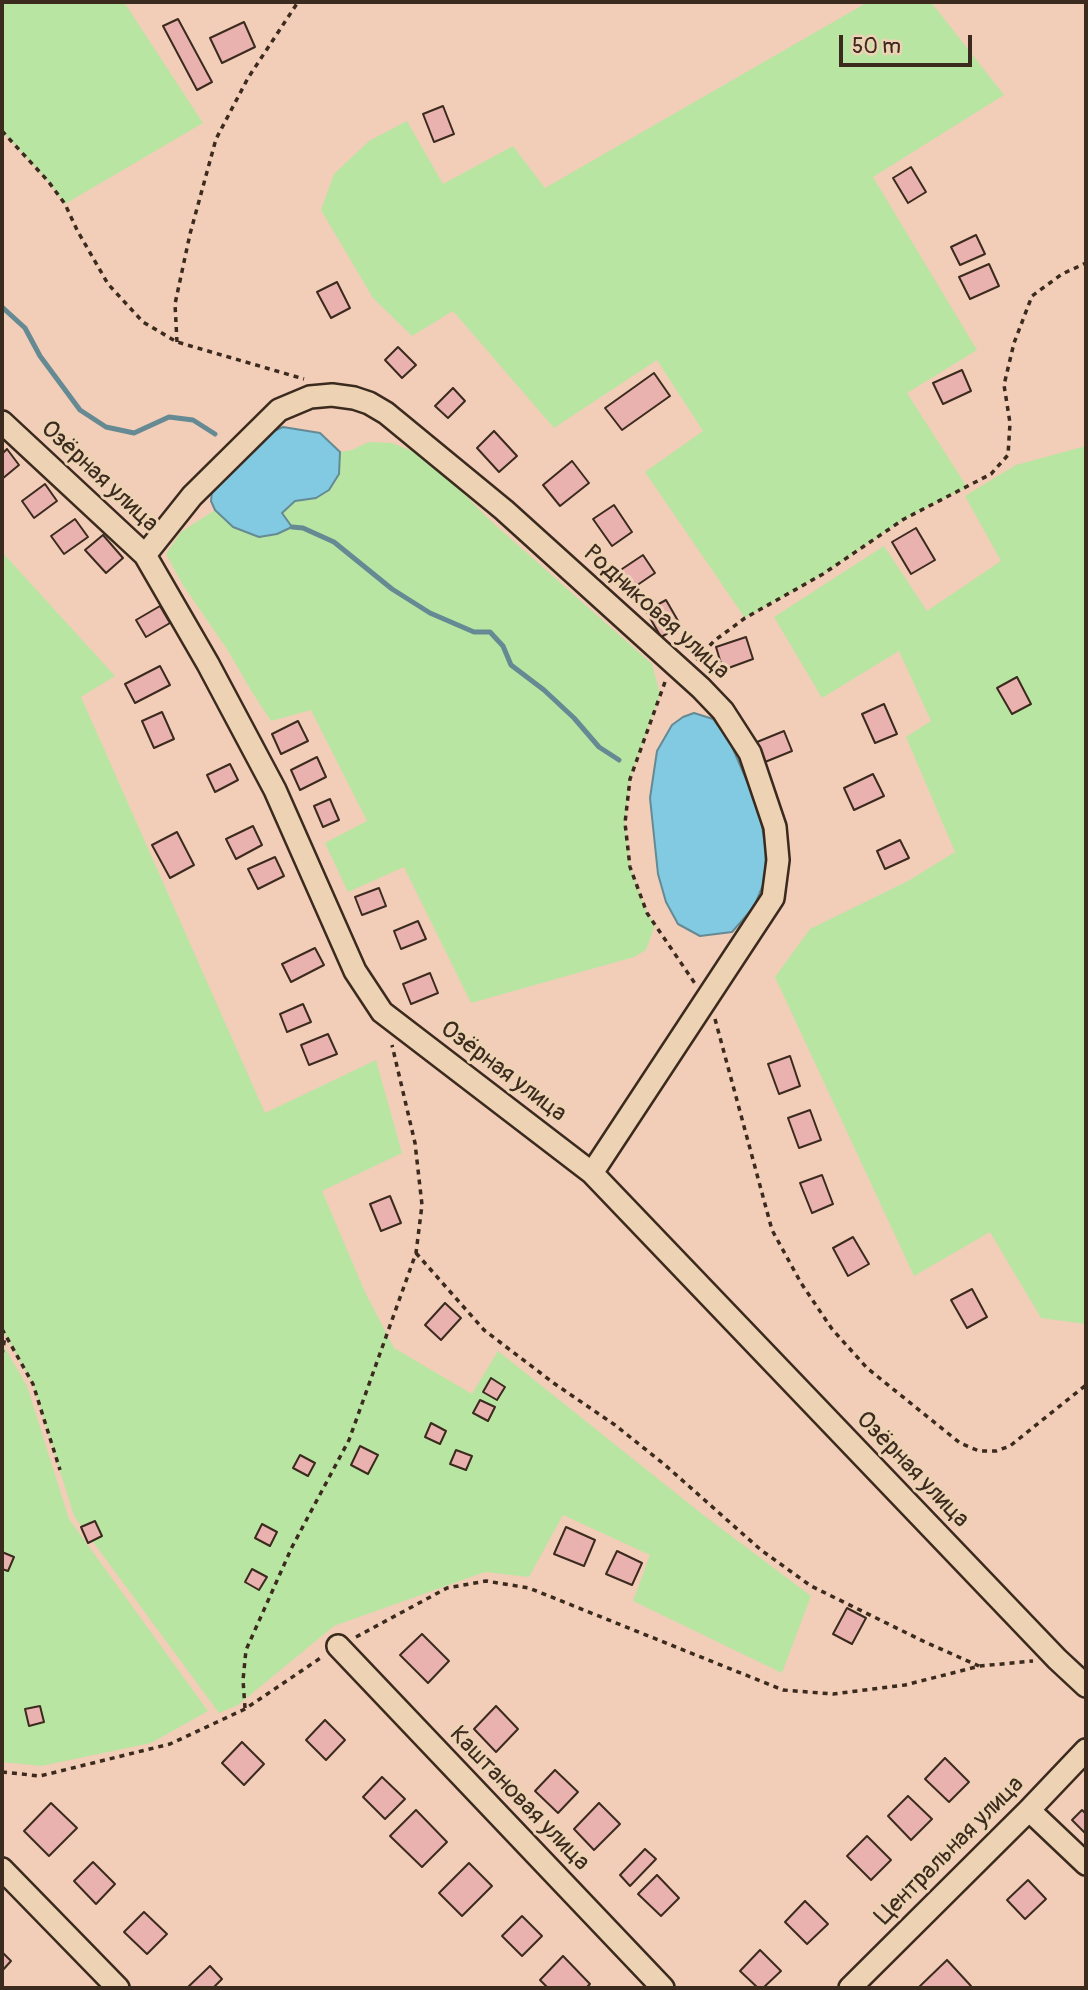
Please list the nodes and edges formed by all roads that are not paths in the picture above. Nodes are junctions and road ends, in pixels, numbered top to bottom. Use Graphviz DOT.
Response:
graph roads {
  1 [pos="2,422"];
  2 [pos="145,555"];
  3 [pos="592,1173"];
  4 [pos="338,1646"];
  5 [pos="1086,1686"];
  6 [pos="1086,1750"];
  7 [pos="1030,1810"];
  8 [pos="1086,1864"];
  9 [pos="2,1869"];
  10 [pos="118,1988"];
  11 [pos="663,1988"];
  12 [pos="850,1988"];
  1 -- 2 [label="street, Озёрная улица"];
  2 -- 3 [label="street, Озёрная улица"];
  2 -- 3 [label="street, Родниковая улица"];
  3 -- 5 [label="street, Озёрная улица"];
  4 -- 11 [label="street, Каштановая улица"];
  6 -- 7 [label="street, Центральная улица"];
  7 -- 8 [label="street"];
  7 -- 12 [label="street, Центральная улица"];
  9 -- 10 [label="street"];
}
